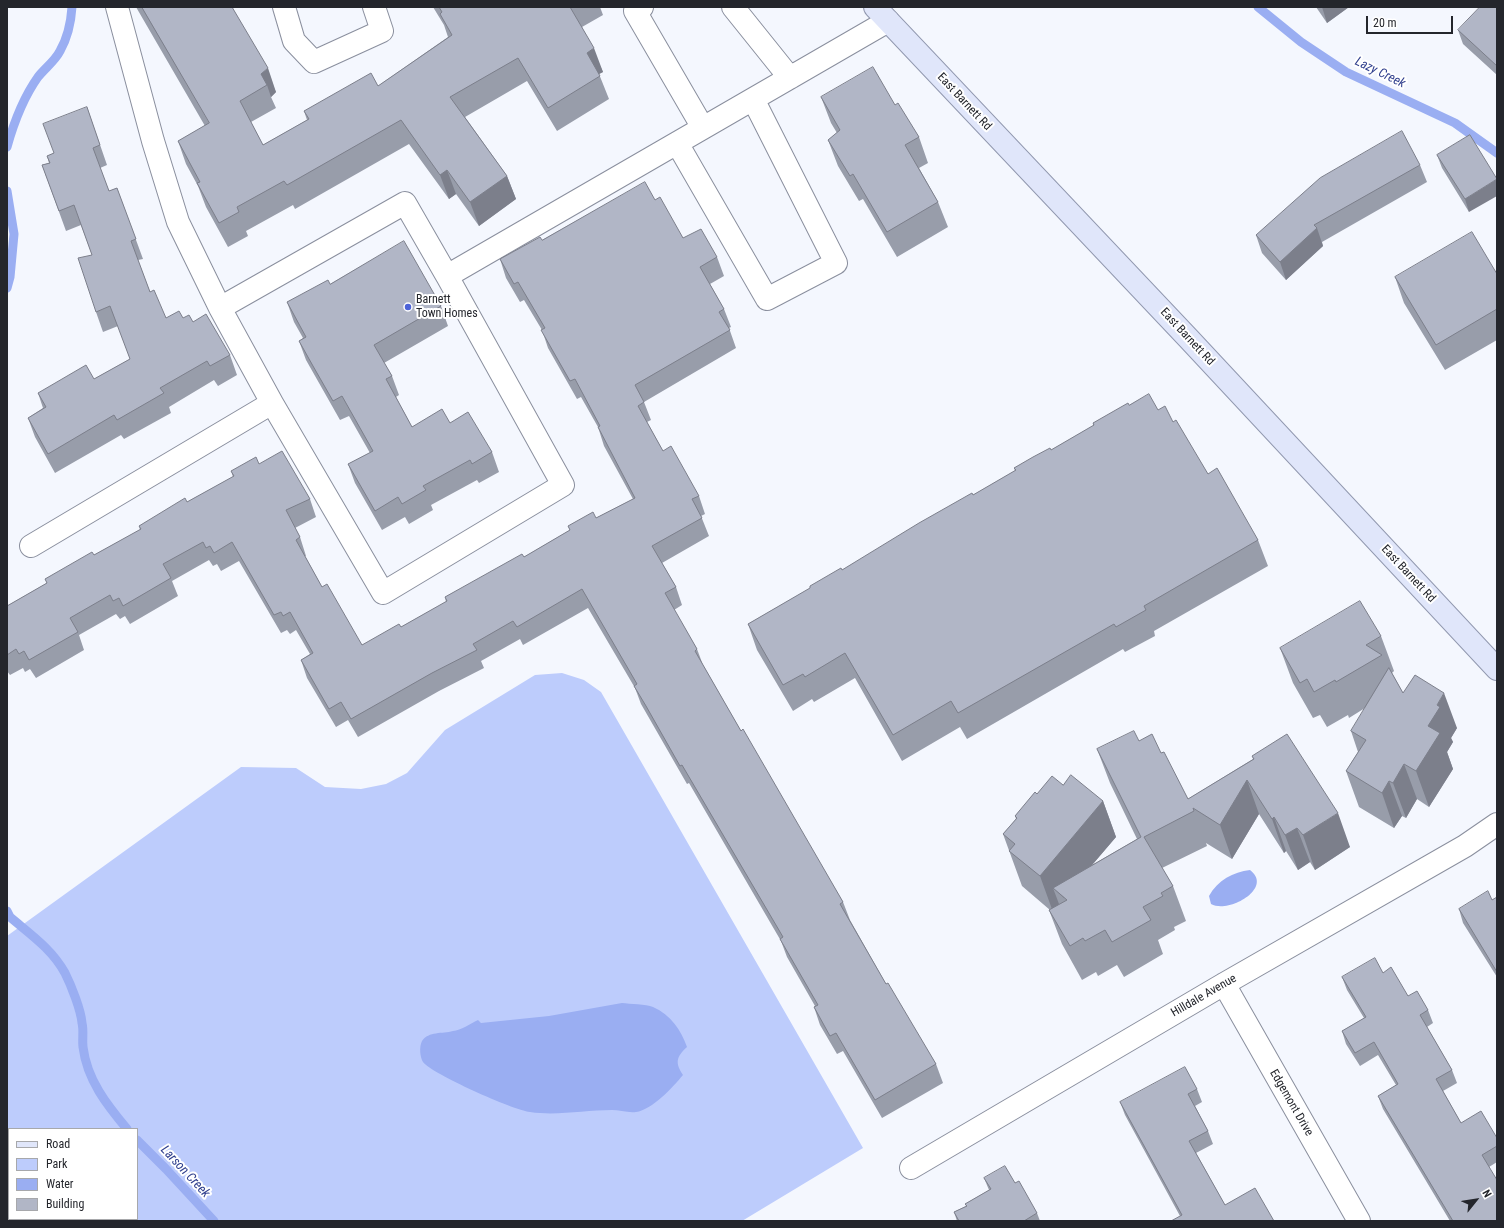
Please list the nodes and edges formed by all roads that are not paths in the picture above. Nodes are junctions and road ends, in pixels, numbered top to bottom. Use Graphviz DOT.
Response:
graph roads {
  1 [pos="117,7"];
  2 [pos="284,7"];
  3 [pos="374,7"];
  4 [pos="642,7"];
  5 [pos="733,7"];
  6 [pos="881,14"];
  7 [pos="790,78"];
  8 [pos="753,99"];
  9 [pos="704,128"];
  10 [pos="677,143"];
  11 [pos="447,276"];
  12 [pos="220,308"];
  13 [pos="272,403"];
  14 [pos="31,546"];
  15 [pos="1497,669"];
  16 [pos="1497,824"];
  17 [pos="1224,984"];
  18 [pos="911,1168"];
  19 [pos="1359,1221"];
  1 -- 12 [label="street"];
  2 -- 3 [label="street"];
  4 -- 9 [label="street"];
  5 -- 7 [label="street"];
  6 -- 7 [label="street"];
  6 -- 15 [label="main road, East Barnett Rd"];
  7 -- 8 [label="street"];
  8 -- 9 [label="street"];
  8 -- 10 [label="street"];
  9 -- 10 [label="street"];
  10 -- 11 [label="street"];
  11 -- 12 [label="street"];
  11 -- 13 [label="street"];
  12 -- 13 [label="street"];
  13 -- 14 [label="street"];
  16 -- 17 [label="street, Hilldale Avenue"];
  17 -- 18 [label="street, Hilldale Avenue"];
  17 -- 19 [label="street, Edgemont Drive"];
}
